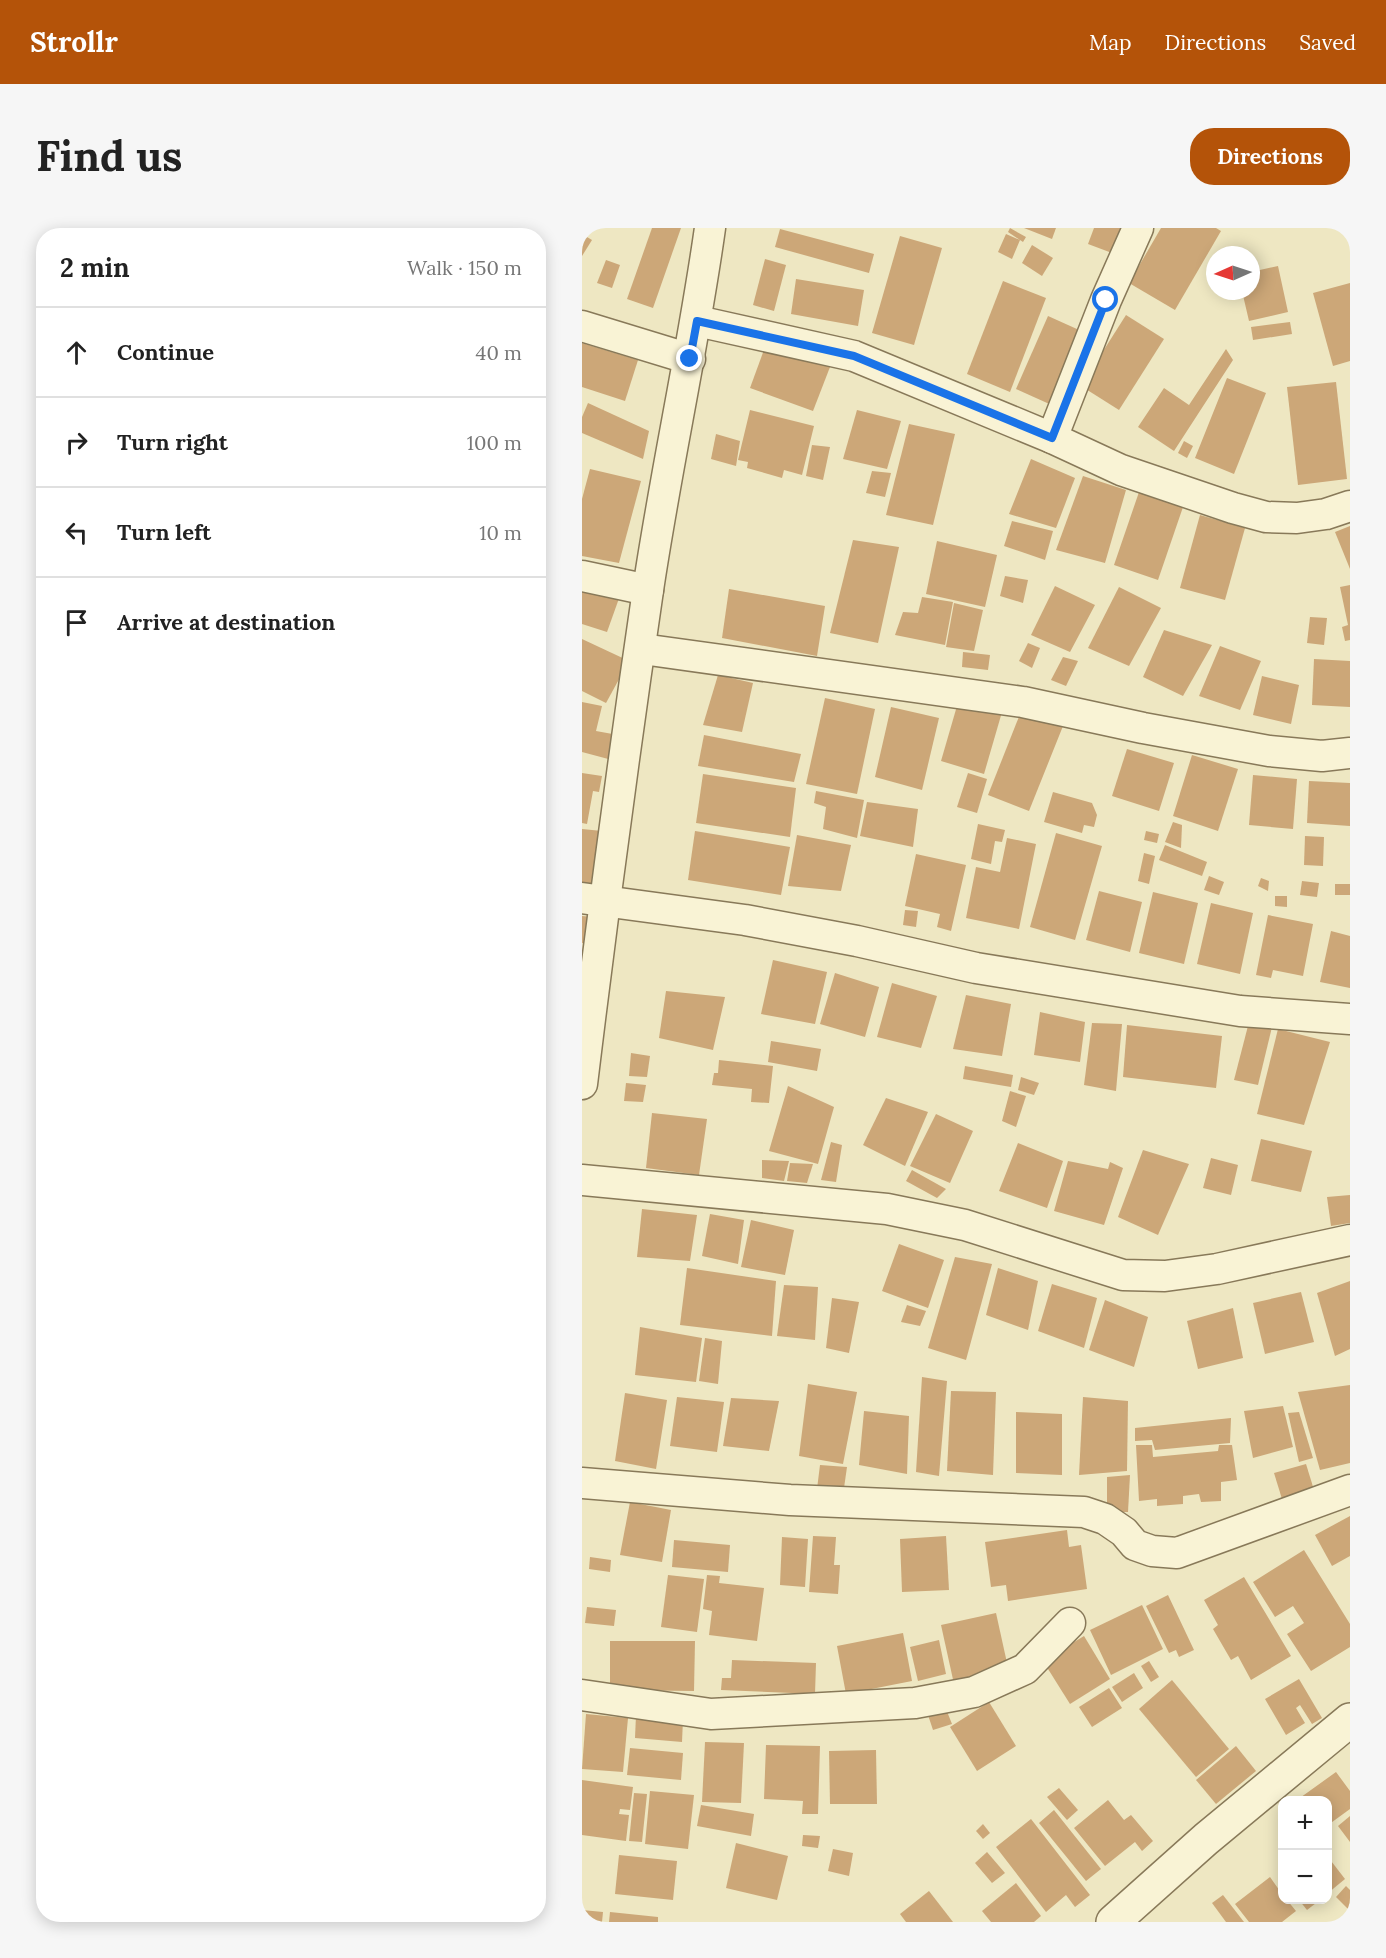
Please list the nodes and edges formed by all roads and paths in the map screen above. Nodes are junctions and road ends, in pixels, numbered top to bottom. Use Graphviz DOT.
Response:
graph roads {
  1 [pos="710,228"];
  2 [pos="1138,228"];
  3 [pos="697,321"];
  4 [pos="582,326"];
  5 [pos="690,359"];
  6 [pos="1052,438"];
  7 [pos="1350,506"];
  8 [pos="582,576"];
  9 [pos="648,590"];
  10 [pos="642,649"];
  11 [pos="1350,753"];
  12 [pos="593,898"];
  13 [pos="1350,1019"];
  14 [pos="582,1084"];
  15 [pos="582,1180"];
  16 [pos="1350,1240"];
  17 [pos="582,1483"];
  18 [pos="1350,1490"];
  19 [pos="1070,1623"];
  20 [pos="582,1695"];
  21 [pos="1350,1720"];
  22 [pos="1113,1922"];
  1 -- 3 [label="street"];
  2 -- 6 [label="street"];
  3 -- 5 [label="street"];
  3 -- 6 [label="street"];
  4 -- 5 [label="street"];
  5 -- 9 [label="street"];
  6 -- 7 [label="street"];
  8 -- 9 [label="street"];
  9 -- 10 [label="street"];
  10 -- 11 [label="street"];
  10 -- 12 [label="street"];
  12 -- 13 [label="street"];
  12 -- 14 [label="street"];
  15 -- 16 [label="street"];
  17 -- 18 [label="street"];
  19 -- 20 [label="street"];
  21 -- 22 [label="street"];
}
